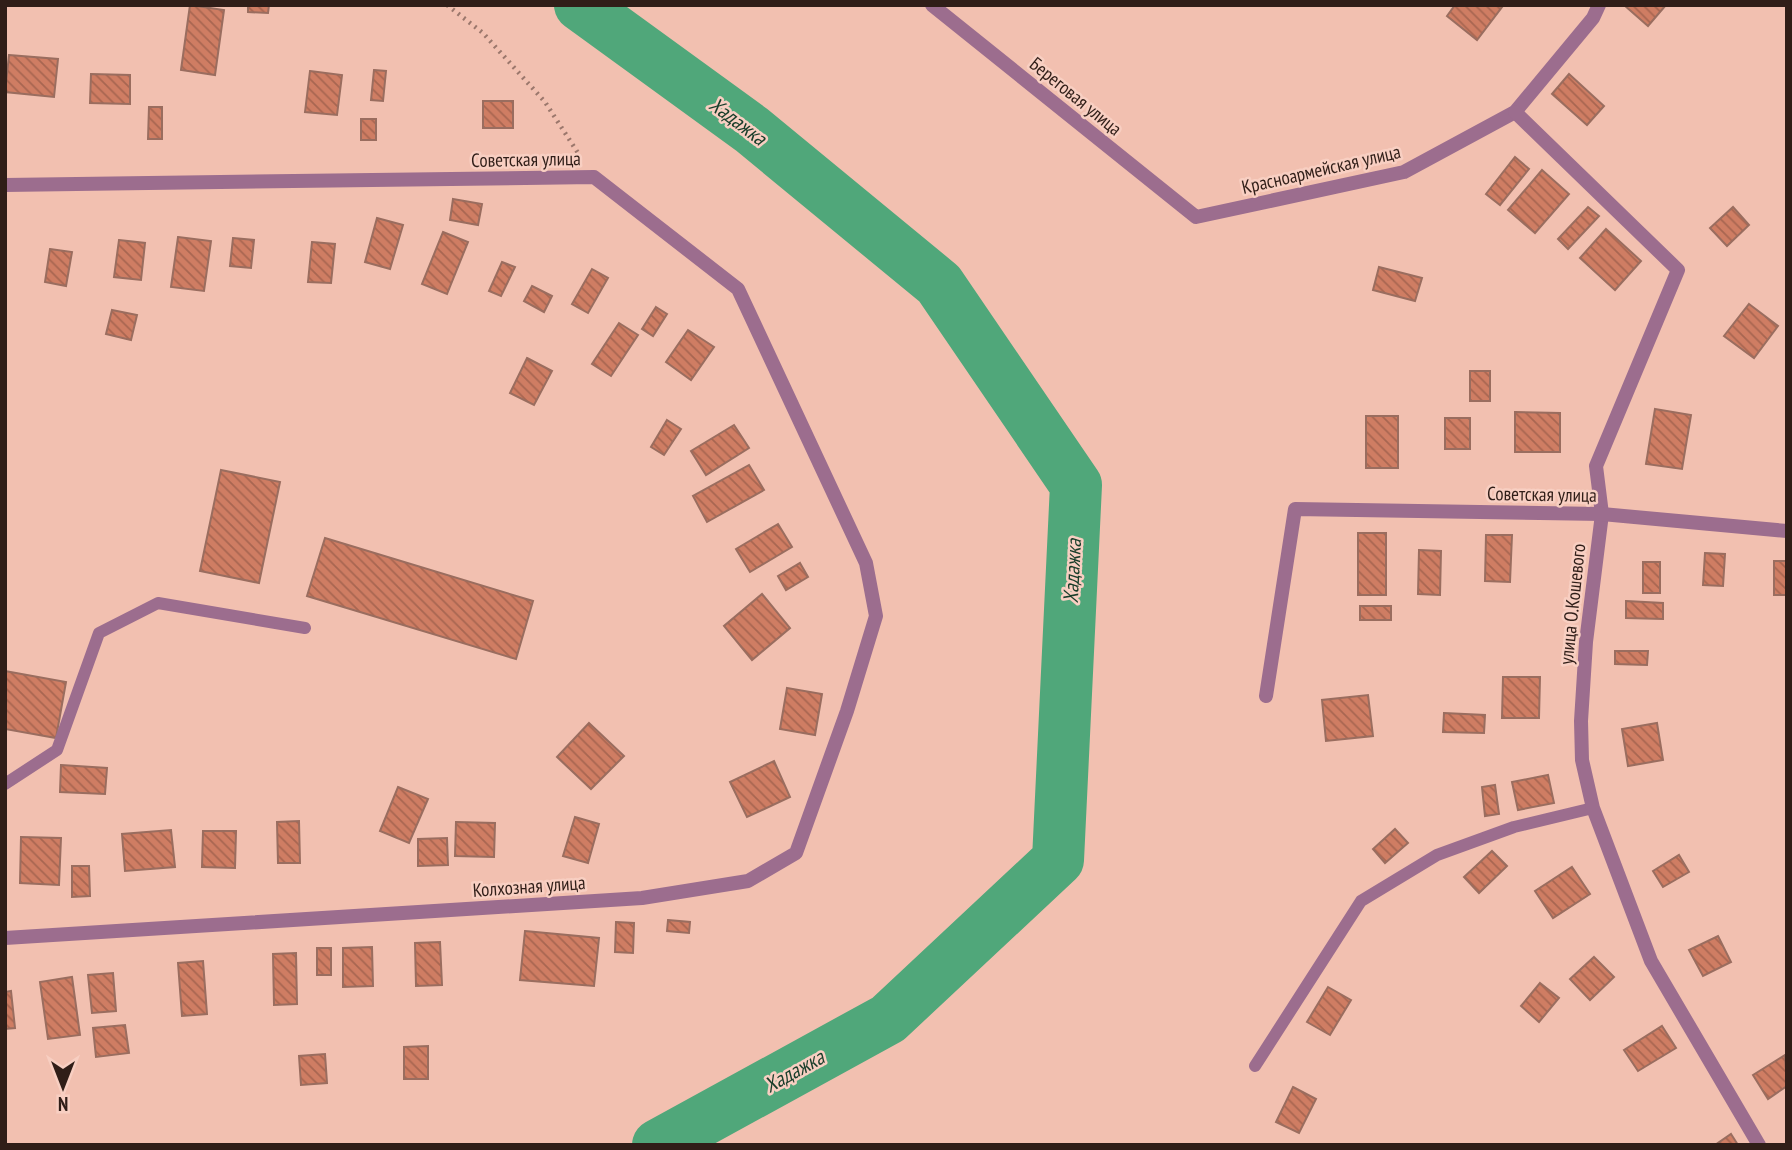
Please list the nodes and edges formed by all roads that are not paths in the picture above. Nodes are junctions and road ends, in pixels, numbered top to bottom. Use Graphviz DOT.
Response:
graph roads {
  1 [pos="932,5"];
  2 [pos="1599,5"];
  3 [pos="1516,111"];
  4 [pos="5,185"];
  5 [pos="1196,217"];
  6 [pos="1602,514"];
  7 [pos="1787,531"];
  8 [pos="876,616"];
  9 [pos="305,628"];
  10 [pos="1266,696"];
  11 [pos="5,784"];
  12 [pos="1593,808"];
  13 [pos="5,938"];
  14 [pos="1255,1066"];
  15 [pos="1759,1145"];
  1 -- 5 [label="street, Береговая улица"];
  2 -- 3 [label="street, Красноармейская улица"];
  3 -- 5 [label="street, Красноармейская улица"];
  3 -- 6 [label="street, улица О.Кошевого"];
  4 -- 8 [label="street, Советская улица"];
  6 -- 7 [label="street, Советская улица"];
  6 -- 10 [label="street, Советская улица"];
  6 -- 12 [label="street, улица О.Кошевого"];
  8 -- 13 [label="street, Колхозная улица"];
  9 -- 11 [label="lane"];
  12 -- 14 [label="lane"];
  12 -- 15 [label="street, улица О.Кошевого"];
}
